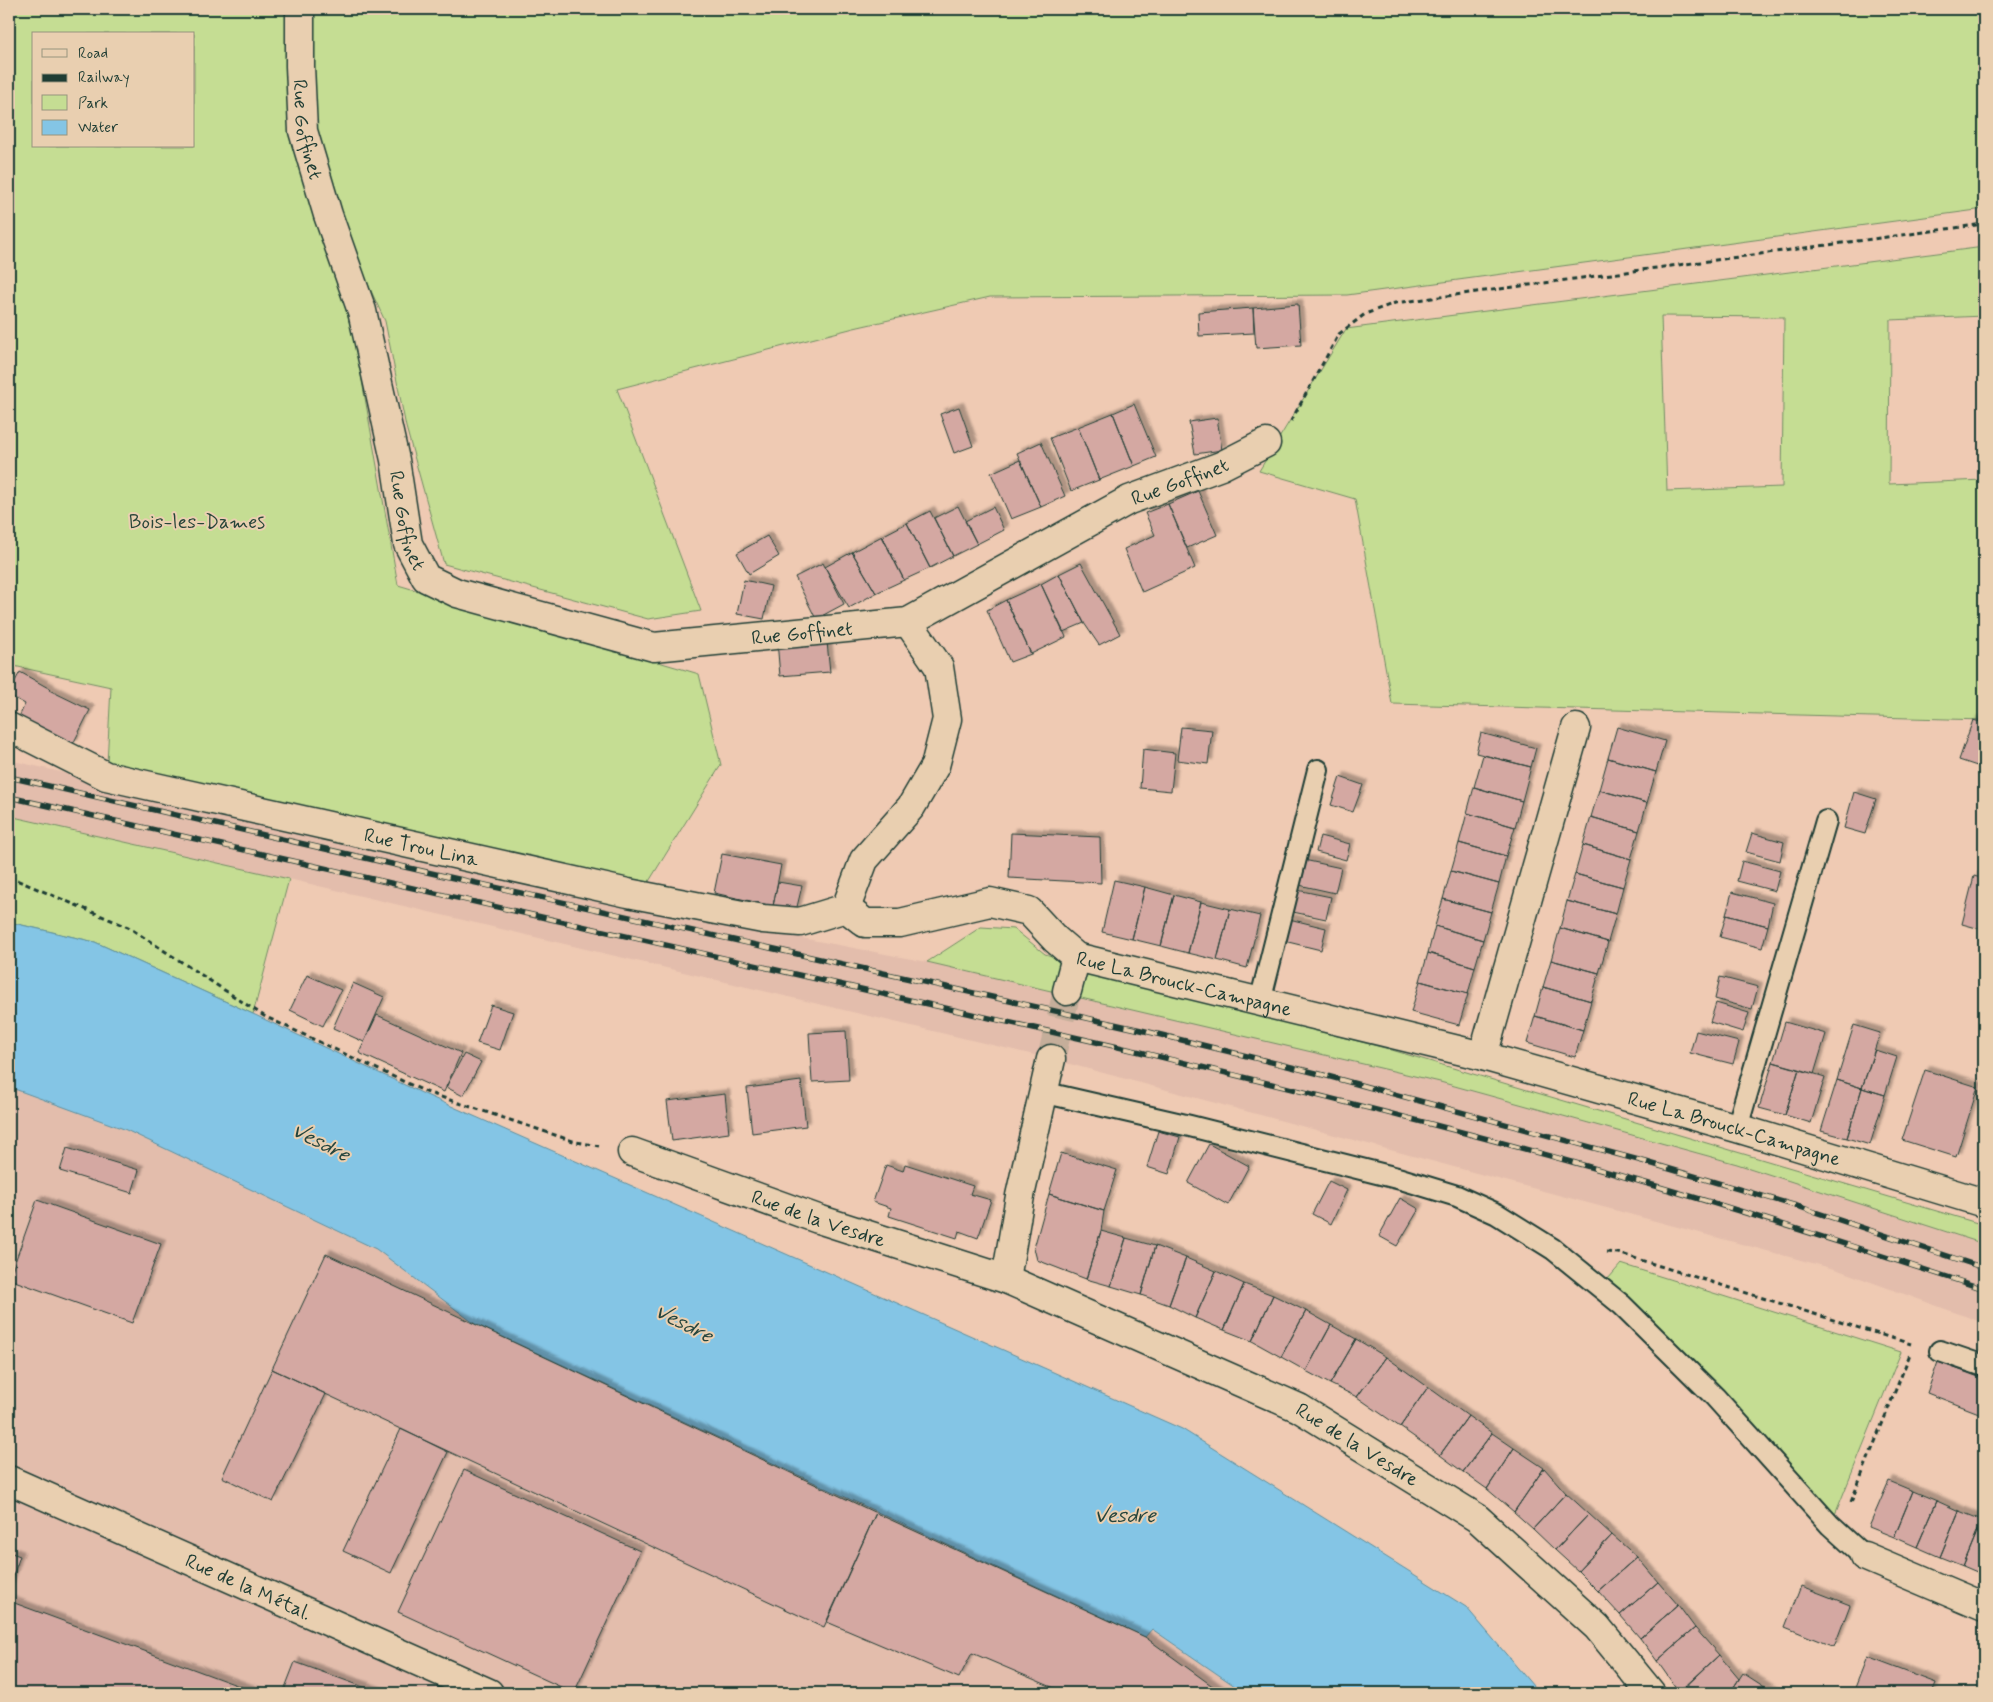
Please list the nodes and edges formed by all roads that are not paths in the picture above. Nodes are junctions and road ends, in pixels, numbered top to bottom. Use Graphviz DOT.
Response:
graph roads {
  1 [pos="300,9"];
  2 [pos="1266,442"];
  3 [pos="908,622"];
  4 [pos="9,727"];
  5 [pos="1576,728"];
  6 [pos="1318,770"];
  7 [pos="1826,821"];
  8 [pos="846,908"];
  9 [pos="1076,957"];
  10 [pos="1067,991"];
  11 [pos="1260,1002"];
  12 [pos="1483,1056"];
  13 [pos="1051,1058"];
  14 [pos="1042,1092"];
  15 [pos="1736,1128"];
  16 [pos="632,1152"];
  17 [pos="1984,1203"];
  18 [pos="1006,1279"];
  19 [pos="1940,1351"];
  20 [pos="1984,1366"];
  21 [pos="9,1480"];
  22 [pos="1864,1556"];
  23 [pos="1984,1607"];
  24 [pos="489,1693"];
  25 [pos="1650,1693"];
  1 -- 3 [label="street, Rue Goffinet"];
  2 -- 3 [label="street, Rue Goffinet"];
  3 -- 8 [label="street"];
  4 -- 8 [label="street, Rue Trou Lina"];
  5 -- 12 [label="street"];
  6 -- 11 [label="lane"];
  7 -- 15 [label="lane"];
  8 -- 9 [label="street, Rue La Brouck-Campagne"];
  9 -- 10 [label="street"];
  9 -- 11 [label="street, Rue La Brouck-Campagne"];
  11 -- 12 [label="street, Rue La Brouck-Campagne"];
  12 -- 15 [label="street, Rue La Brouck-Campagne"];
  13 -- 14 [label="street"];
  14 -- 18 [label="street"];
  14 -- 22 [label="lane"];
  15 -- 17 [label="street, Rue La Brouck-Campagne"];
  16 -- 18 [label="street, Rue de la Vesdre"];
  18 -- 25 [label="street, Rue de la Vesdre"];
  19 -- 20 [label="lane"];
  21 -- 24 [label="street, Rue de la Métal."];
  22 -- 23 [label="street"];
}
